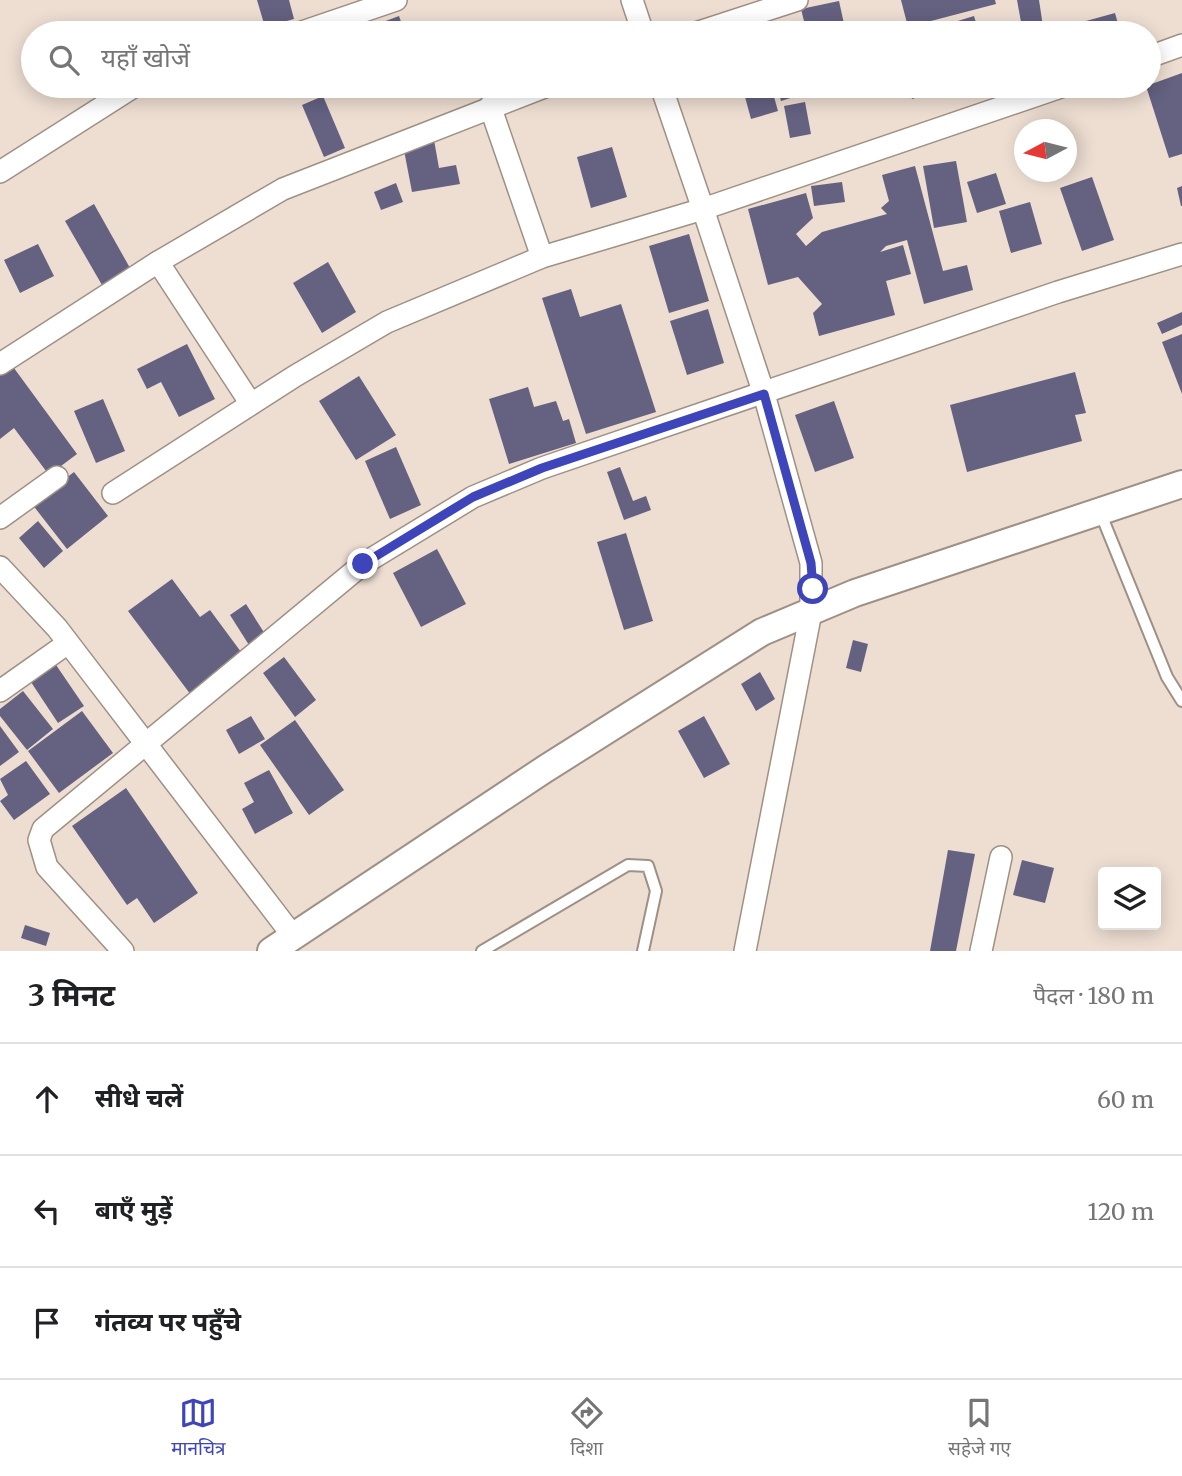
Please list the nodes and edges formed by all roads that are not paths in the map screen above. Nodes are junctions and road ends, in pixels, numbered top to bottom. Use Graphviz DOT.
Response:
graph roads {
  1 [pos="396,0"];
  2 [pos="632,0"];
  3 [pos="797,0"];
  4 [pos="353,7"];
  5 [pos="324,21"];
  6 [pos="639,21"];
  7 [pos="733,21"];
  8 [pos="1182,45"];
  9 [pos="1161,53"];
  10 [pos="116,98"];
  11 [pos="513,98"];
  12 [pos="665,98"];
  13 [pos="1029,98"];
  14 [pos="490,106"];
  15 [pos="0,173"];
  16 [pos="703,209"];
  17 [pos="1182,254"];
  18 [pos="542,257"];
  19 [pos="158,262"];
  20 [pos="0,364"];
  21 [pos="764,394"];
  22 [pos="251,404"];
  23 [pos="57,477"];
  24 [pos="1182,484"];
  25 [pos="113,493"];
  26 [pos="1100,512"];
  27 [pos="0,518"];
  28 [pos="0,567"];
  29 [pos="811,612"];
  30 [pos="68,643"];
  31 [pos="0,691"];
  32 [pos="1182,701"];
  33 [pos="146,745"];
  34 [pos="1001,857"];
  35 [pos="293,936"];
  36 [pos="123,951"];
  37 [pos="271,951"];
  38 [pos="482,951"];
  39 [pos="643,951"];
  40 [pos="745,951"];
  41 [pos="981,951"];
  1 -- 4 [label="street"];
  2 -- 6 [label="street"];
  3 -- 7 [label="street"];
  4 -- 5 [label="street"];
  8 -- 9 [label="street"];
  10 -- 15 [label="street"];
  11 -- 14 [label="street"];
  12 -- 16 [label="street"];
  13 -- 16 [label="street"];
  14 -- 18 [label="street"];
  14 -- 19 [label="street"];
  16 -- 18 [label="street"];
  16 -- 21 [label="street"];
  17 -- 21 [label="street"];
  18 -- 22 [label="street"];
  19 -- 20 [label="street"];
  19 -- 22 [label="street"];
  21 -- 29 [label="street"];
  21 -- 33 [label="street"];
  22 -- 25 [label="street"];
  23 -- 27 [label="street"];
  24 -- 26 [label="street"];
  26 -- 29 [label="street"];
  26 -- 32 [label="lane"];
  28 -- 30 [label="street"];
  29 -- 35 [label="street"];
  29 -- 40 [label="street"];
  30 -- 31 [label="street"];
  30 -- 33 [label="street"];
  33 -- 35 [label="street"];
  33 -- 36 [label="street"];
  34 -- 41 [label="street"];
  35 -- 37 [label="street"];
  38 -- 39 [label="lane"];
}
